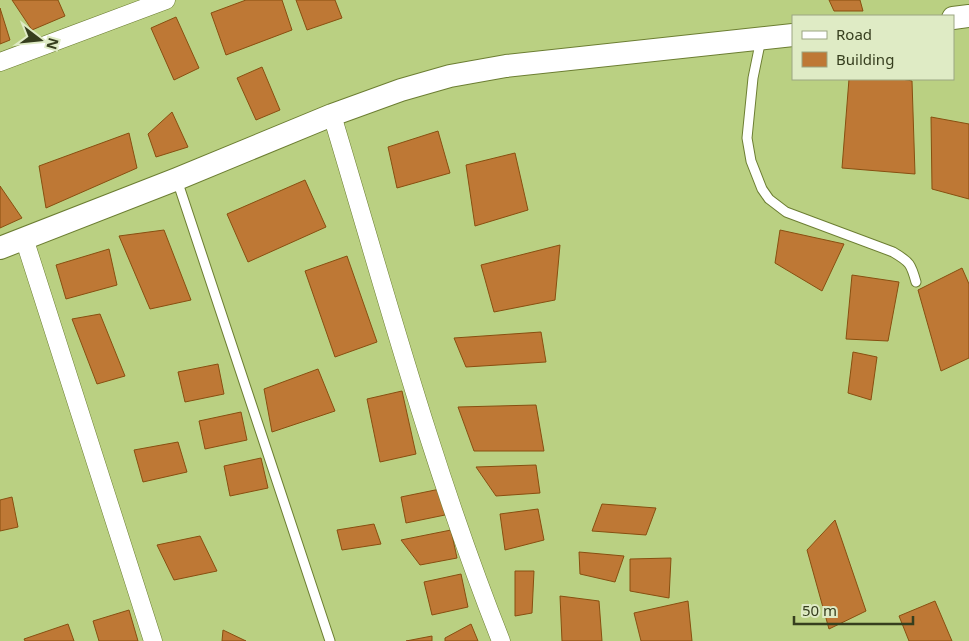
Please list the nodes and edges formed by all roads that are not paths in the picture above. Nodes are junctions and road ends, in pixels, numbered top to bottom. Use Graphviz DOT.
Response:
graph roads {
  1 [pos="166,0"];
  2 [pos="969,16"];
  3 [pos="954,18"];
  4 [pos="792,35"];
  5 [pos="761,38"];
  6 [pos="0,62"];
  7 [pos="332,115"];
  8 [pos="177,179"];
  9 [pos="24,238"];
  10 [pos="0,248"];
  11 [pos="916,282"];
  12 [pos="153,641"];
  13 [pos="330,641"];
  14 [pos="501,641"];
  1 -- 6 [label="street"];
  2 -- 3 [label="street"];
  4 -- 5 [label="street"];
  5 -- 7 [label="street"];
  5 -- 11 [label="lane"];
  7 -- 8 [label="street"];
  7 -- 14 [label="street"];
  8 -- 9 [label="street"];
  8 -- 13 [label="lane"];
  9 -- 10 [label="street"];
  9 -- 12 [label="street"];
}
